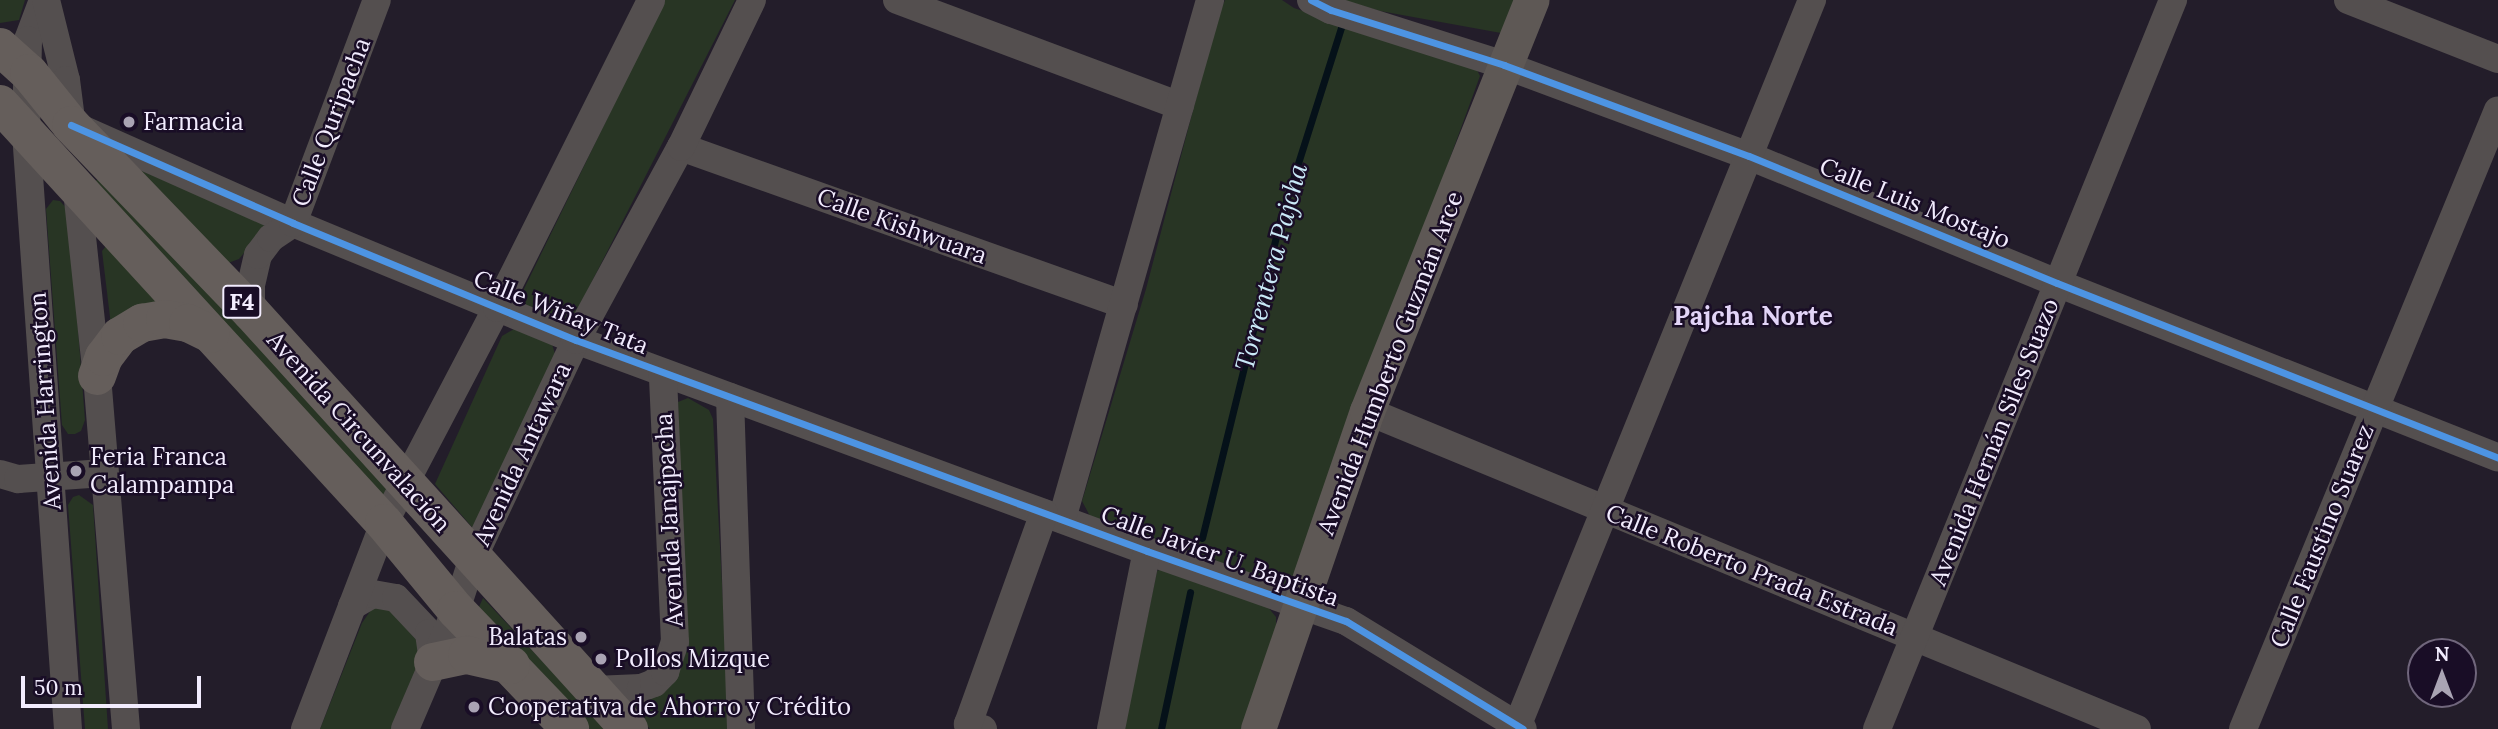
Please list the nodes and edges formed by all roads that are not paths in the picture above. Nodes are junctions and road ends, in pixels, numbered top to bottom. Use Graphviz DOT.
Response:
graph roads {
  1 [pos="45,0"];
  2 [pos="377,0"];
  3 [pos="651,0"];
  4 [pos="752,0"];
  5 [pos="897,0"];
  6 [pos="1210,0"];
  7 [pos="1531,0"];
  8 [pos="1812,0"];
  9 [pos="2173,0"];
  10 [pos="2348,0"];
  11 [pos="1321,5"];
  12 [pos="0,47"];
  13 [pos="2498,59"];
  14 [pos="1504,65"];
  15 [pos="29,73"];
  16 [pos="0,104"];
  17 [pos="1180,106"];
  18 [pos="2498,110"];
  19 [pos="71,125"];
  20 [pos="26,133"];
  21 [pos="681,147"];
  22 [pos="1749,156"];
  23 [pos="76,187"];
  24 [pos="293,223"];
  25 [pos="2057,283"];
  26 [pos="1124,305"];
  27 [pos="497,308"];
  28 [pos="251,312"];
  29 [pos="211,334"];
  30 [pos="576,340"];
  31 [pos="663,373"];
  32 [pos="97,376"];
  33 [pos="730,397"];
  34 [pos="2375,407"];
  35 [pos="1367,411"];
  36 [pos="2498,458"];
  37 [pos="104,473"];
  38 [pos="0,474"];
  39 [pos="50,476"];
  40 [pos="405,485"];
  41 [pos="1606,511"];
  42 [pos="1053,516"];
  43 [pos="384,523"];
  44 [pos="1147,551"];
  45 [pos="472,558"];
  46 [pos="1301,605"];
  47 [pos="352,606"];
  48 [pos="456,610"];
  49 [pos="1916,637"];
  50 [pos="433,662"];
  51 [pos="511,665"];
  52 [pos="594,690"];
  53 [pos="1519,728"];
  54 [pos="68,729"];
  55 [pos="126,729"];
  56 [pos="305,729"];
  57 [pos="405,729"];
  58 [pos="570,729"];
  59 [pos="629,729"];
  60 [pos="741,729"];
  61 [pos="983,729"];
  62 [pos="1111,729"];
  63 [pos="1258,729"];
  64 [pos="1877,729"];
  65 [pos="2137,729"];
  66 [pos="2243,729"];
  1 -- 15 [label="street, Avenida Harrington"];
  1 -- 19 [label="street, Avenida Harrington"];
  2 -- 24 [label="street, Calle Quripacha"];
  3 -- 27 [label="street"];
  4 -- 21 [label="street, Avenida Antawara"];
  5 -- 17 [label="street"];
  6 -- 17 [label="street"];
  7 -- 14 [label="main road, Avenida Humberto Guzmán Arce"];
  8 -- 22 [label="street"];
  9 -- 25 [label="street, Avenida Hernán Siles Suazo"];
  10 -- 13 [label="street"];
  11 -- 14 [label="street, Calle Luis Mostajo"];
  12 -- 15 [label="highway, Avenida Circunvalación / F4"];
  14 -- 22 [label="street, Calle Luis Mostajo"];
  14 -- 35 [label="main road, Avenida Humberto Guzmán Arce"];
  15 -- 19 [label="highway, Avenida Circunvalación / F4"];
  15 -- 20 [label="street, Avenida Harrington"];
  16 -- 20 [label="highway, Avenida Circunvalación / F4"];
  17 -- 26 [label="street"];
  18 -- 34 [label="street, Calle Faustino Suarez"];
  19 -- 23 [label="street, Avenida Harrington"];
  19 -- 24 [label="street, Calle Wiñay Tata"];
  19 -- 28 [label="highway, Avenida Circunvalación / F4"];
  20 -- 23 [label="highway, Avenida Circunvalación / F4"];
  20 -- 39 [label="street, Avenida Harrington"];
  21 -- 26 [label="street, Calle Kishwuara"];
  21 -- 30 [label="street, Avenida Antawara"];
  22 -- 25 [label="street, Calle Luis Mostajo"];
  22 -- 41 [label="street"];
  23 -- 29 [label="highway, Avenida Circunvalación / F4"];
  23 -- 32 [label="street, Avenida Harrington"];
  24 -- 27 [label="street, Calle Wiñay Tata"];
  24 -- 28 [label="street, Calle Quripacha"];
  25 -- 34 [label="street, Calle Luis Mostajo"];
  25 -- 49 [label="street, Avenida Hernán Siles Suazo"];
  26 -- 42 [label="street"];
  27 -- 30 [label="street, Calle Wiñay Tata"];
  27 -- 40 [label="street"];
  28 -- 40 [label="highway, Avenida Circunvalación / F4"];
  29 -- 32 [label="highway"];
  29 -- 43 [label="highway, Avenida Circunvalación / F4"];
  30 -- 31 [label="street, Calle Wiñay Tata"];
  30 -- 45 [label="street, Avenida Antawara"];
  31 -- 33 [label="street, Calle Wiñay Tata"];
  31 -- 52 [label="street, Avenida Janajpacha"];
  32 -- 37 [label="street, Avenida Harrington"];
  33 -- 42 [label="street, Calle Wiñay Tata"];
  33 -- 60 [label="street"];
  34 -- 36 [label="street, Calle Luis Mostajo"];
  34 -- 66 [label="street, Calle Faustino Suarez"];
  35 -- 41 [label="street, Calle Roberto Prada Estrada"];
  35 -- 46 [label="main road, Avenida Humberto Guzmán Arce"];
  37 -- 39 [label="street"];
  37 -- 55 [label="street, Avenida Harrington"];
  38 -- 39 [label="street"];
  39 -- 54 [label="street, Avenida Harrington"];
  40 -- 43 [label="street"];
  40 -- 45 [label="highway, Avenida Circunvalación / F4"];
  41 -- 49 [label="street, Calle Roberto Prada Estrada"];
  41 -- 53 [label="street"];
  42 -- 44 [label="street, Calle Javier U. Baptista"];
  42 -- 61 [label="street"];
  43 -- 47 [label="street"];
  43 -- 48 [label="highway, Avenida Circunvalación / F4"];
  44 -- 46 [label="street, Calle Javier U. Baptista"];
  44 -- 62 [label="street"];
  45 -- 48 [label="street, Avenida Antawara"];
  45 -- 52 [label="highway, Avenida Circunvalación / F4"];
  46 -- 53 [label="street, Calle Javier U. Baptista"];
  46 -- 63 [label="main road, Avenida Humberto Guzmán Arce"];
  47 -- 50 [label="street"];
  47 -- 56 [label="street"];
  48 -- 50 [label="street, Avenida Antawara"];
  48 -- 51 [label="highway, Avenida Circunvalación / F4"];
  49 -- 64 [label="street, Avenida Hernán Siles Suazo"];
  49 -- 65 [label="street, Calle Roberto Prada Estrada"];
  50 -- 51 [label="highway"];
  50 -- 57 [label="street, Avenida Antawara"];
  51 -- 58 [label="highway, Avenida Circunvalación / F4"];
  52 -- 59 [label="highway, Avenida Circunvalación / F4"];
}
